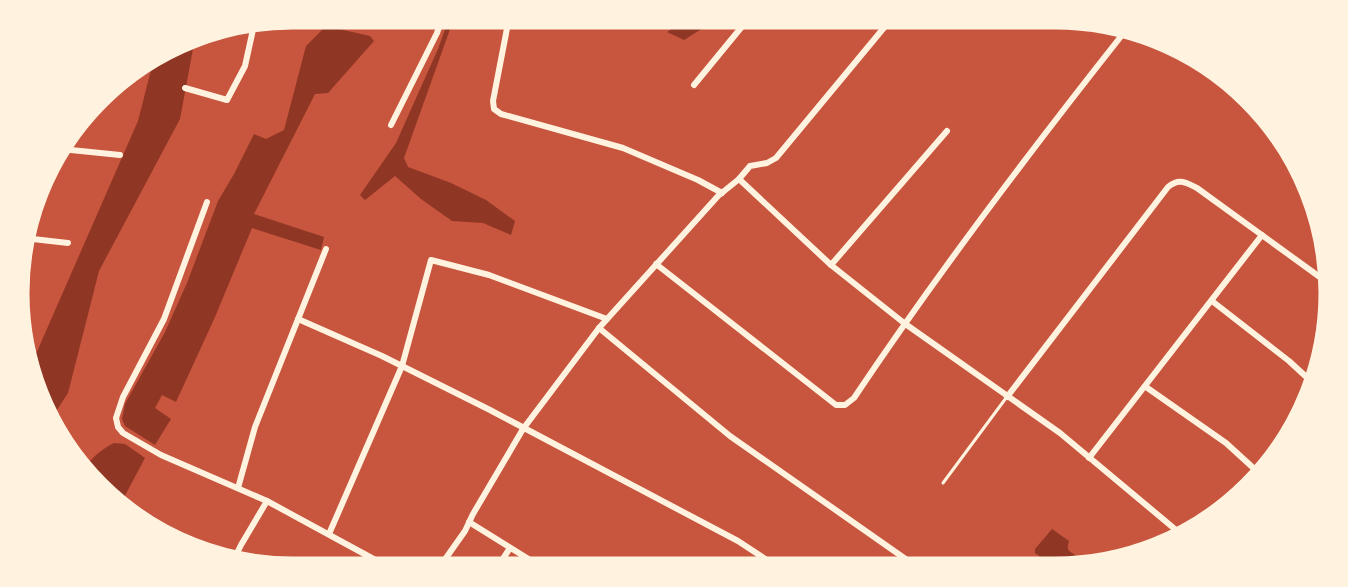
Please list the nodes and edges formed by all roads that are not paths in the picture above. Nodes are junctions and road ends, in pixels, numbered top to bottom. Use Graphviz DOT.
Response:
graph roads {
  1 [pos="439,28"];
  2 [pos="507,28"];
  3 [pos="741,28"];
  4 [pos="884,28"];
  5 [pos="252,32"];
  6 [pos="1120,37"];
  7 [pos="693,86"];
  8 [pos="185,88"];
  9 [pos="391,125"];
  10 [pos="947,131"];
  11 [pos="71,150"];
  12 [pos="120,155"];
  13 [pos="739,179"];
  14 [pos="722,193"];
  15 [pos="207,202"];
  16 [pos="1262,235"];
  17 [pos="35,239"];
  18 [pos="68,243"];
  19 [pos="326,249"];
  20 [pos="656,264"];
  21 [pos="831,265"];
  22 [pos="1319,276"];
  23 [pos="1212,301"];
  24 [pos="298,319"];
  25 [pos="607,319"];
  26 [pos="904,323"];
  27 [pos="599,328"];
  28 [pos="402,366"];
  29 [pos="1306,376"];
  30 [pos="1146,387"];
  31 [pos="1007,397"];
  32 [pos="523,429"];
  33 [pos="1089,458"];
  34 [pos="1254,468"];
  35 [pos="944,483"];
  36 [pos="238,488"];
  37 [pos="267,501"];
  38 [pos="469,522"];
  39 [pos="1175,529"];
  40 [pos="329,534"];
  41 [pos="510,548"];
  42 [pos="237,552"];
  43 [pos="372,558"];
  44 [pos="446,558"];
  45 [pos="504,558"];
  46 [pos="526,558"];
  47 [pos="764,558"];
  48 [pos="904,558"];
  1 -- 9 [label="street"];
  2 -- 14 [label="street"];
  3 -- 7 [label="street"];
  4 -- 13 [label="street"];
  5 -- 8 [label="street"];
  6 -- 26 [label="street"];
  10 -- 21 [label="street"];
  11 -- 12 [label="street"];
  13 -- 14 [label="street"];
  13 -- 21 [label="street"];
  14 -- 20 [label="street"];
  15 -- 36 [label="street"];
  16 -- 22 [label="street"];
  16 -- 23 [label="street"];
  16 -- 31 [label="street"];
  17 -- 18 [label="street"];
  19 -- 24 [label="street"];
  20 -- 25 [label="street"];
  20 -- 26 [label="street"];
  21 -- 26 [label="street"];
  23 -- 29 [label="street"];
  23 -- 30 [label="street"];
  24 -- 28 [label="street"];
  24 -- 36 [label="street"];
  25 -- 27 [label="street"];
  25 -- 28 [label="street"];
  26 -- 31 [label="street"];
  27 -- 32 [label="street"];
  27 -- 48 [label="street"];
  28 -- 32 [label="street"];
  28 -- 40 [label="street"];
  30 -- 33 [label="street"];
  30 -- 34 [label="street"];
  31 -- 33 [label="street"];
  31 -- 35 [label="lane"];
  32 -- 38 [label="street"];
  32 -- 47 [label="street"];
  33 -- 39 [label="street"];
  36 -- 37 [label="street"];
  37 -- 40 [label="street"];
  37 -- 42 [label="street"];
  38 -- 41 [label="street"];
  38 -- 44 [label="street"];
  40 -- 43 [label="street"];
  41 -- 45 [label="street"];
  41 -- 46 [label="street"];
}
